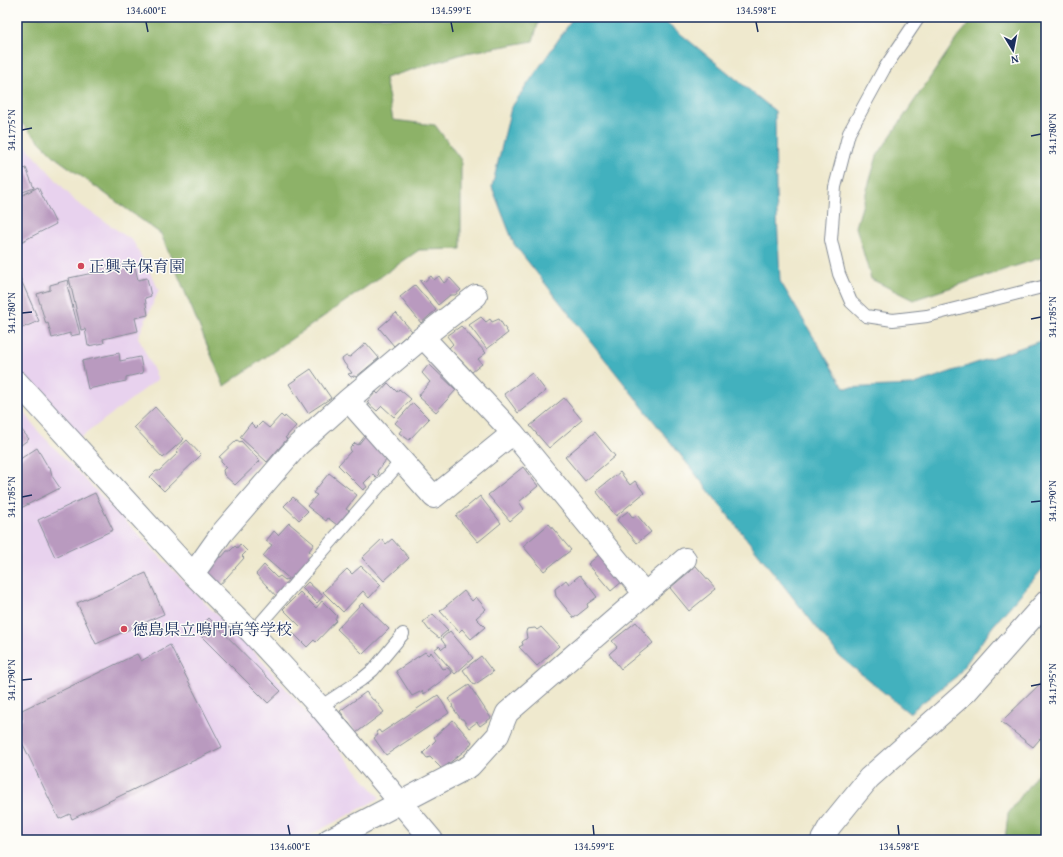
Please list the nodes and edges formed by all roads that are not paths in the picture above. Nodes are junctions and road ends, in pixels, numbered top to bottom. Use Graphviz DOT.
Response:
graph roads {
  1 [pos="918,17"];
  2 [pos="1046,286"];
  3 [pos="476,296"];
  4 [pos="423,337"];
  5 [pos="17,382"];
  6 [pos="348,400"];
  7 [pos="513,433"];
  8 [pos="402,460"];
  9 [pos="685,559"];
  10 [pos="193,574"];
  11 [pos="645,594"];
  12 [pos="1046,602"];
  13 [pos="252,633"];
  14 [pos="403,634"];
  15 [pos="320,707"];
  16 [pos="400,803"];
  17 [pos="329,840"];
  18 [pos="432,840"];
  19 [pos="822,840"];
  1 -- 2 [label="lane"];
  3 -- 4 [label="street"];
  4 -- 6 [label="street"];
  4 -- 7 [label="street"];
  5 -- 10 [label="street"];
  6 -- 8 [label="street"];
  6 -- 10 [label="street"];
  7 -- 8 [label="street"];
  7 -- 11 [label="street"];
  8 -- 13 [label="lane"];
  9 -- 11 [label="street"];
  10 -- 13 [label="street"];
  11 -- 16 [label="street"];
  12 -- 19 [label="street"];
  13 -- 15 [label="street"];
  14 -- 15 [label="lane"];
  15 -- 16 [label="street"];
  16 -- 17 [label="street"];
  16 -- 18 [label="street"];
}
